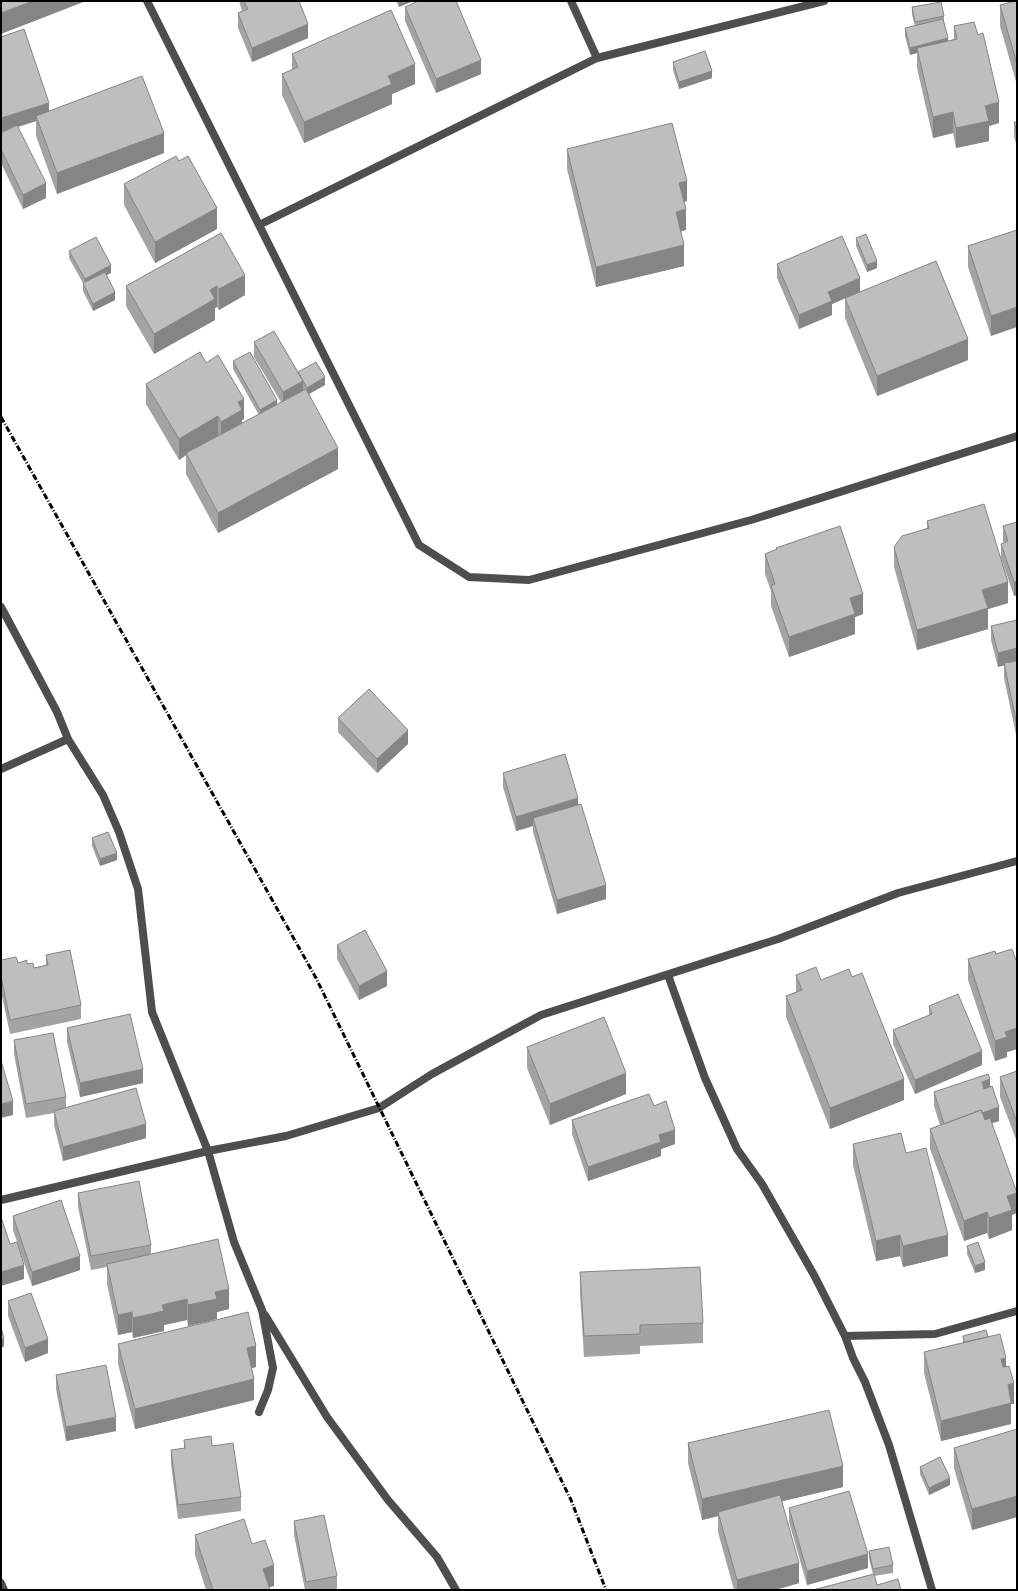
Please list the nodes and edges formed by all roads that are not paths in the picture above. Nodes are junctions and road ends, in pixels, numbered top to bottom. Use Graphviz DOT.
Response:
graph roads {
  1 [pos="147,1"];
  2 [pos="571,1"];
  3 [pos="824,1"];
  4 [pos="597,58"];
  5 [pos="259,225"];
  6 [pos="1017,436"];
  7 [pos="1,607"];
  8 [pos="68,739"];
  9 [pos="1,769"];
  10 [pos="1017,861"];
  11 [pos="668,975"];
  12 [pos="208,1151"];
  13 [pos="1,1200"];
  14 [pos="262,1310"];
  15 [pos="1017,1311"];
  16 [pos="845,1336"];
  17 [pos="259,1412"];
  18 [pos="1,1583"];
  19 [pos="4,1590"];
  20 [pos="456,1590"];
  21 [pos="932,1590"];
  1 -- 5 [label="street"];
  2 -- 4 [label="street"];
  3 -- 4 [label="street"];
  4 -- 5 [label="street"];
  5 -- 6 [label="street"];
  7 -- 8 [label="street"];
  8 -- 9 [label="street"];
  8 -- 12 [label="street"];
  10 -- 11 [label="street"];
  11 -- 12 [label="street"];
  11 -- 16 [label="street"];
  12 -- 13 [label="street"];
  12 -- 14 [label="street"];
  14 -- 17 [label="street"];
  14 -- 20 [label="street"];
  15 -- 16 [label="street"];
  16 -- 21 [label="street"];
  18 -- 19 [label="street"];
}
